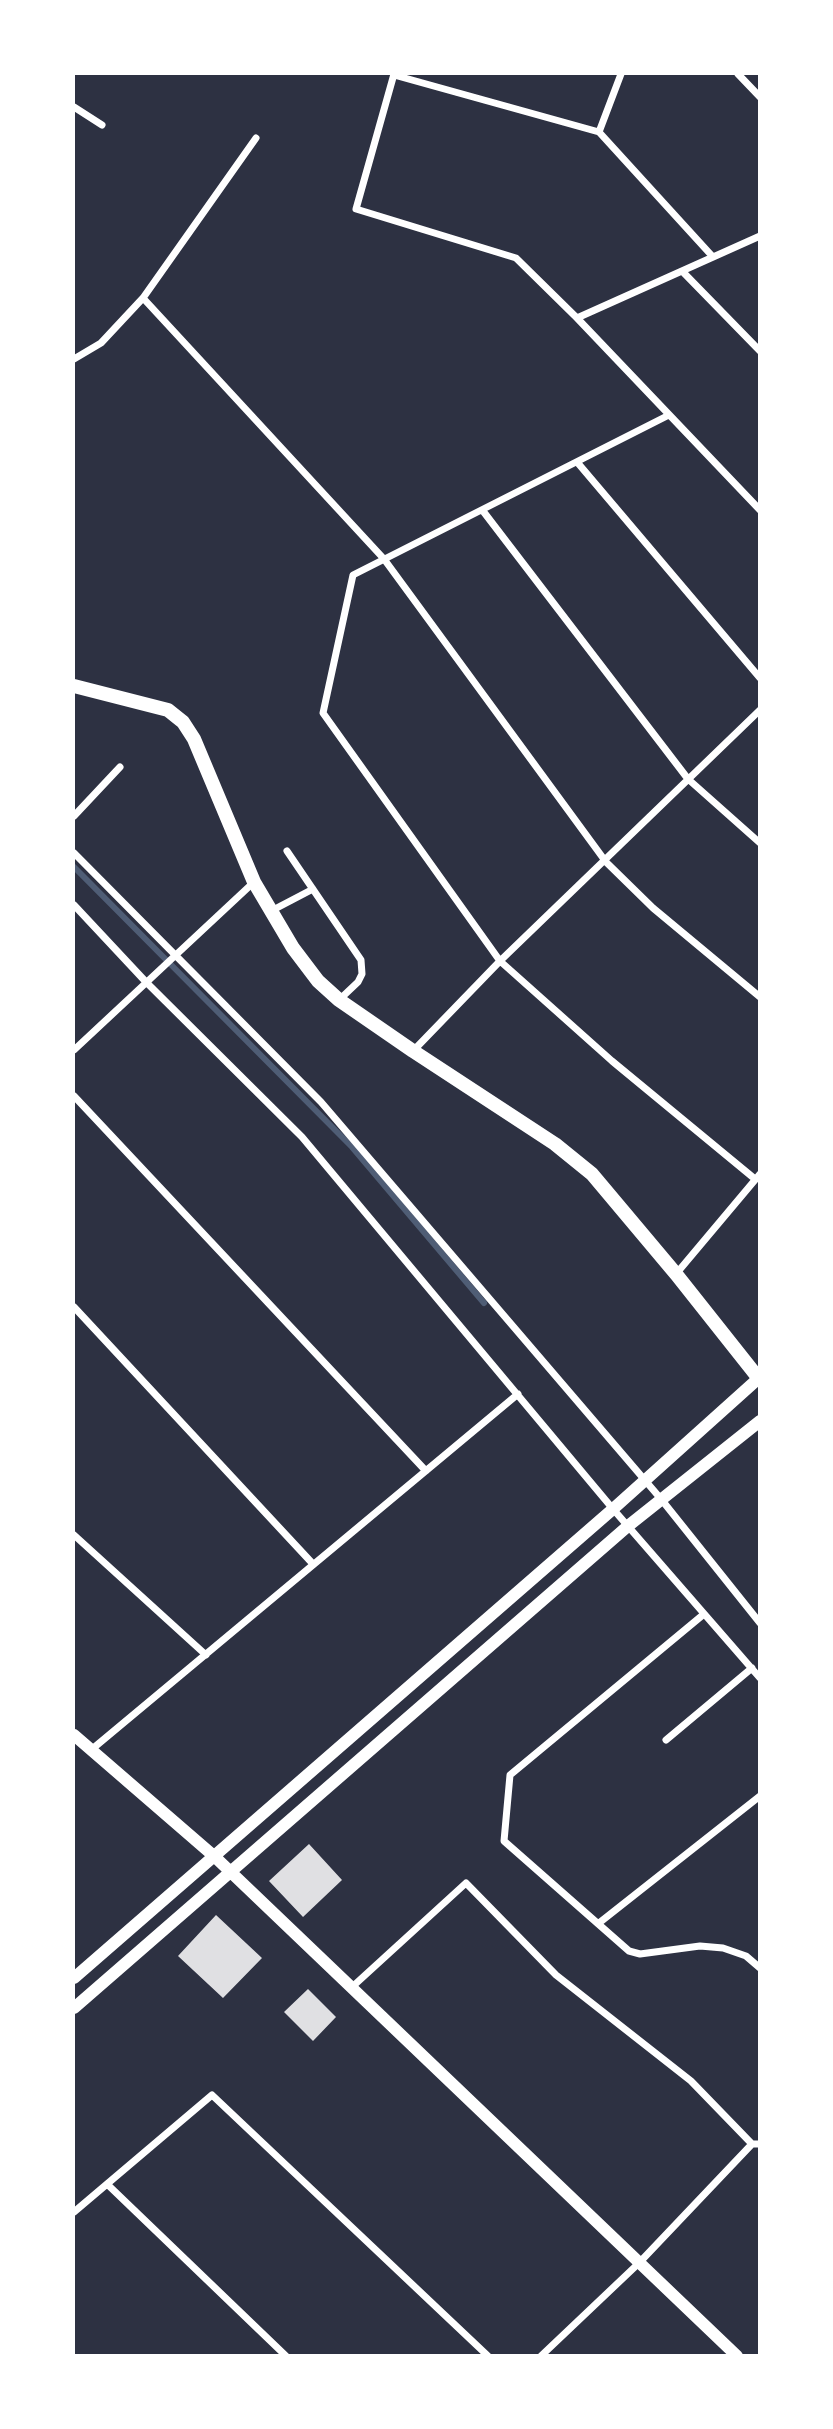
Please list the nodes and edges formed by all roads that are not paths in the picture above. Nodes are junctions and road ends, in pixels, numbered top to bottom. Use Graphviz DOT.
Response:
graph roads {
  1 [pos="394,74"];
  2 [pos="621,74"];
  3 [pos="738,74"];
  4 [pos="760,97"];
  5 [pos="74,107"];
  6 [pos="102,125"];
  7 [pos="599,131"];
  8 [pos="256,138"];
  9 [pos="760,236"];
  10 [pos="713,257"];
  11 [pos="682,271"];
  12 [pos="143,298"];
  13 [pos="577,317"];
  14 [pos="760,351"];
  15 [pos="74,359"];
  16 [pos="667,416"];
  17 [pos="577,462"];
  18 [pos="760,509"];
  19 [pos="482,512"];
  20 [pos="384,559"];
  21 [pos="760,678"];
  22 [pos="74,686"];
  23 [pos="760,710"];
  24 [pos="120,767"];
  25 [pos="688,779"];
  26 [pos="74,816"];
  27 [pos="760,843"];
  28 [pos="287,851"];
  29 [pos="74,853"];
  30 [pos="606,862"];
  31 [pos="254,882"];
  32 [pos="313,889"];
  33 [pos="74,905"];
  34 [pos="271,911"];
  35 [pos="175,956"];
  36 [pos="500,961"];
  37 [pos="146,982"];
  38 [pos="760,997"];
  39 [pos="339,1000"];
  40 [pos="74,1051"];
  41 [pos="413,1051"];
  42 [pos="74,1096"];
  43 [pos="757,1176"];
  44 [pos="676,1274"];
  45 [pos="74,1307"];
  46 [pos="759,1378"];
  47 [pos="517,1394"];
  48 [pos="760,1421"];
  49 [pos="426,1471"];
  50 [pos="644,1481"];
  51 [pos="661,1499"];
  52 [pos="613,1509"];
  53 [pos="628,1526"];
  54 [pos="74,1535"];
  55 [pos="313,1564"];
  56 [pos="704,1614"];
  57 [pos="760,1623"];
  58 [pos="206,1655"];
  59 [pos="752,1668"];
  60 [pos="760,1678"];
  61 [pos="74,1735"];
  62 [pos="666,1740"];
  63 [pos="91,1751"];
  64 [pos="760,1796"];
  65 [pos="215,1857"];
  66 [pos="231,1873"];
  67 [pos="599,1923"];
  68 [pos="760,1968"];
  69 [pos="74,1978"];
  70 [pos="351,1988"];
  71 [pos="74,2008"];
  72 [pos="756,2144"];
  73 [pos="107,2184"];
  74 [pos="74,2211"];
  75 [pos="639,2263"];
  76 [pos="286,2356"];
  77 [pos="488,2356"];
  78 [pos="541,2356"];
  79 [pos="737,2356"];
  1 -- 7 [label="street"];
  1 -- 13 [label="street"];
  2 -- 7 [label="street"];
  3 -- 4 [label="street"];
  5 -- 6 [label="street"];
  7 -- 10 [label="street"];
  8 -- 12 [label="street"];
  9 -- 10 [label="street"];
  10 -- 11 [label="street"];
  11 -- 13 [label="street"];
  11 -- 14 [label="street"];
  12 -- 15 [label="street"];
  12 -- 20 [label="street"];
  13 -- 16 [label="street"];
  16 -- 17 [label="street"];
  16 -- 18 [label="street"];
  17 -- 19 [label="street"];
  17 -- 21 [label="street"];
  19 -- 20 [label="street"];
  19 -- 25 [label="street"];
  20 -- 30 [label="street"];
  20 -- 36 [label="street"];
  22 -- 31 [label="main road"];
  23 -- 25 [label="street"];
  24 -- 26 [label="street"];
  25 -- 27 [label="street"];
  25 -- 30 [label="street"];
  28 -- 32 [label="street"];
  29 -- 35 [label="street"];
  30 -- 36 [label="street"];
  30 -- 38 [label="street"];
  31 -- 34 [label="main road"];
  31 -- 35 [label="street"];
  32 -- 34 [label="street"];
  32 -- 39 [label="street"];
  33 -- 37 [label="street"];
  34 -- 39 [label="main road"];
  35 -- 37 [label="street"];
  35 -- 50 [label="street"];
  36 -- 41 [label="street"];
  36 -- 43 [label="street"];
  37 -- 40 [label="street"];
  37 -- 47 [label="street"];
  39 -- 41 [label="main road"];
  41 -- 44 [label="main road"];
  42 -- 49 [label="street"];
  43 -- 44 [label="street"];
  44 -- 46 [label="main road"];
  45 -- 55 [label="street"];
  46 -- 50 [label="street"];
  47 -- 49 [label="street"];
  47 -- 52 [label="street"];
  48 -- 51 [label="street"];
  49 -- 55 [label="street"];
  50 -- 51 [label="street"];
  50 -- 52 [label="street"];
  51 -- 53 [label="street"];
  51 -- 57 [label="street"];
  52 -- 53 [label="street"];
  52 -- 65 [label="street"];
  53 -- 56 [label="street"];
  53 -- 66 [label="street"];
  54 -- 58 [label="street"];
  55 -- 58 [label="street"];
  56 -- 59 [label="street"];
  56 -- 67 [label="street"];
  58 -- 63 [label="street"];
  59 -- 60 [label="street"];
  59 -- 62 [label="street"];
  61 -- 63 [label="street"];
  63 -- 65 [label="street"];
  64 -- 67 [label="street"];
  65 -- 66 [label="street"];
  65 -- 69 [label="street"];
  66 -- 70 [label="street"];
  66 -- 71 [label="street"];
  67 -- 68 [label="street"];
  70 -- 72 [label="street"];
  70 -- 75 [label="street"];
  72 -- 75 [label="street"];
  73 -- 74 [label="street"];
  73 -- 76 [label="street"];
  73 -- 77 [label="street"];
  75 -- 78 [label="street"];
  75 -- 79 [label="street"];
}
